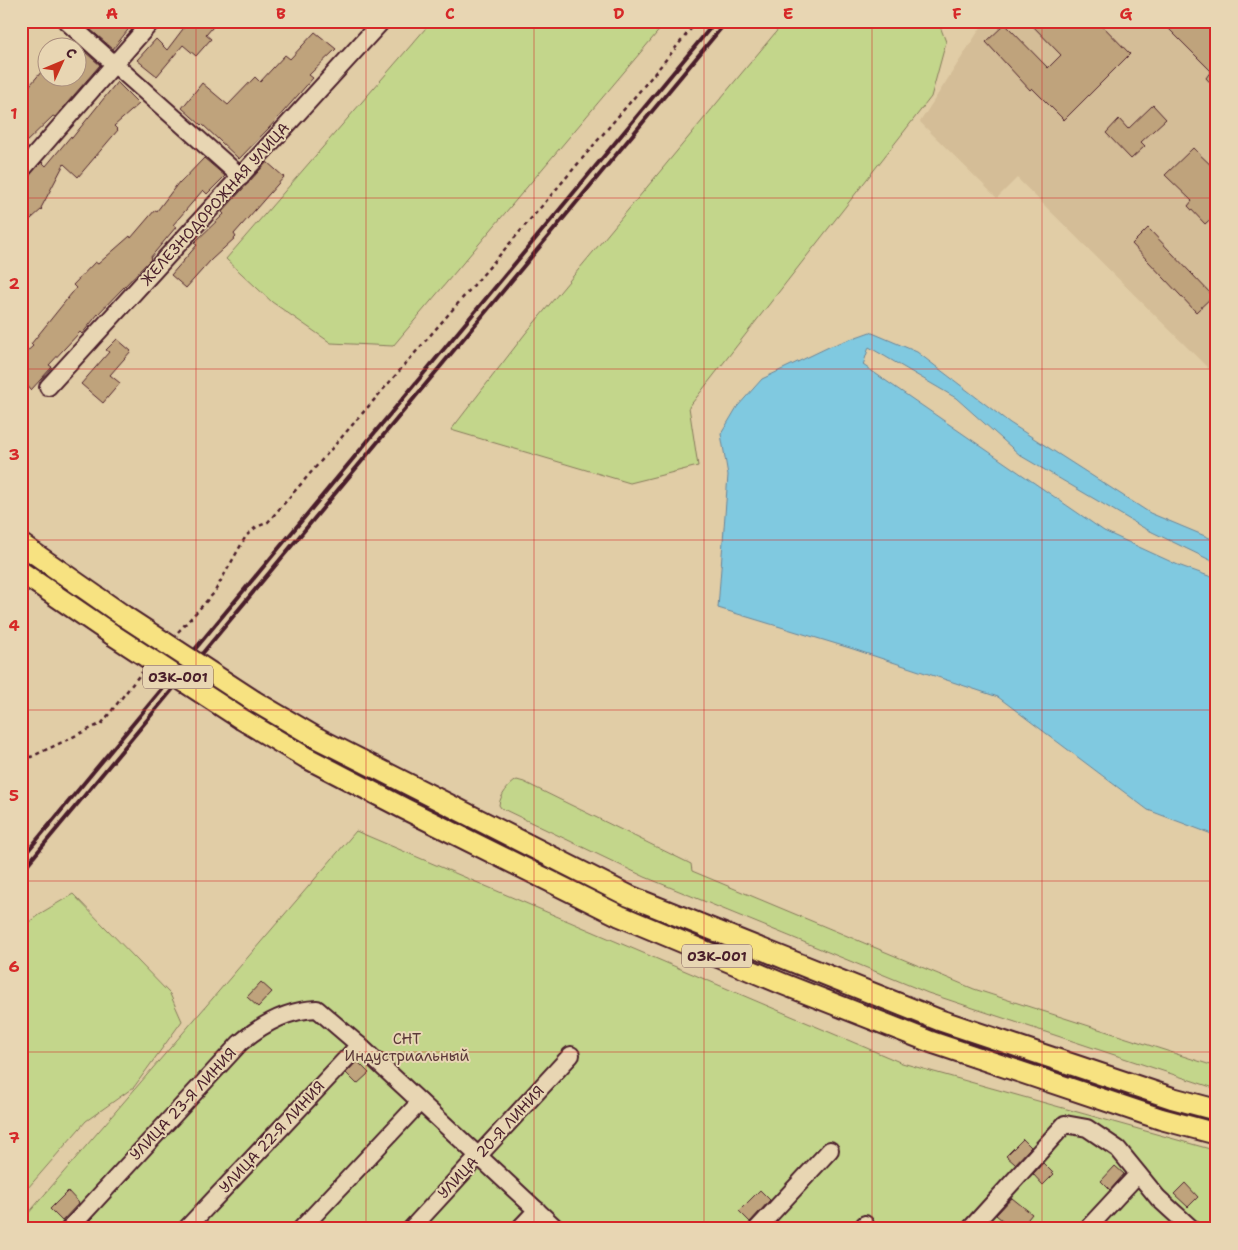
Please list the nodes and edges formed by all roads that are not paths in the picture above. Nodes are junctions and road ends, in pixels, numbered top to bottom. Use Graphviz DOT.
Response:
graph roads {
  1 [pos="66,21"];
  2 [pos="152,21"];
  3 [pos="382,21"];
  4 [pos="114,64"];
  5 [pos="21,171"];
  6 [pos="240,177"];
  7 [pos="48,387"];
  8 [pos="21,544"];
  9 [pos="21,572"];
  10 [pos="358,1045"];
  11 [pos="571,1055"];
  12 [pos="420,1102"];
  13 [pos="1217,1110"];
  14 [pos="1217,1134"];
  15 [pos="830,1150"];
  16 [pos="478,1156"];
  17 [pos="1138,1174"];
  18 [pos="537,1210"];
  19 [pos="69,1229"];
  20 [pos="186,1229"];
  21 [pos="301,1229"];
  22 [pos="411,1229"];
  23 [pos="519,1229"];
  24 [pos="557,1229"];
  25 [pos="757,1229"];
  26 [pos="970,1229"];
  27 [pos="1087,1229"];
  28 [pos="1192,1229"];
  1 -- 4 [label="street"];
  2 -- 4 [label="street"];
  3 -- 6 [label="street, ЖЕЛЕЗНОДОРОЖНАЯ УЛИЦА"];
  4 -- 5 [label="street"];
  4 -- 6 [label="street"];
  6 -- 7 [label="street, ЖЕЛЕЗНОДОРОЖНАЯ УЛИЦА"];
  8 -- 13 [label="main road, 03К-001, bridge"];
  9 -- 14 [label="main road, 03К-001, bridge"];
  10 -- 12 [label="street"];
  10 -- 19 [label="street, УЛИЦА 23-Я ЛИНИЯ"];
  10 -- 20 [label="street, УЛИЦА 22-Я ЛИНИЯ"];
  11 -- 16 [label="street, УЛИЦА 20-Я ЛИНИЯ"];
  12 -- 16 [label="street"];
  12 -- 21 [label="street"];
  15 -- 25 [label="street"];
  16 -- 18 [label="street"];
  16 -- 22 [label="street, УЛИЦА 20-Я ЛИНИЯ"];
  17 -- 26 [label="street"];
  17 -- 27 [label="street"];
  17 -- 28 [label="street"];
  18 -- 23 [label="street"];
  18 -- 24 [label="street"];
}
